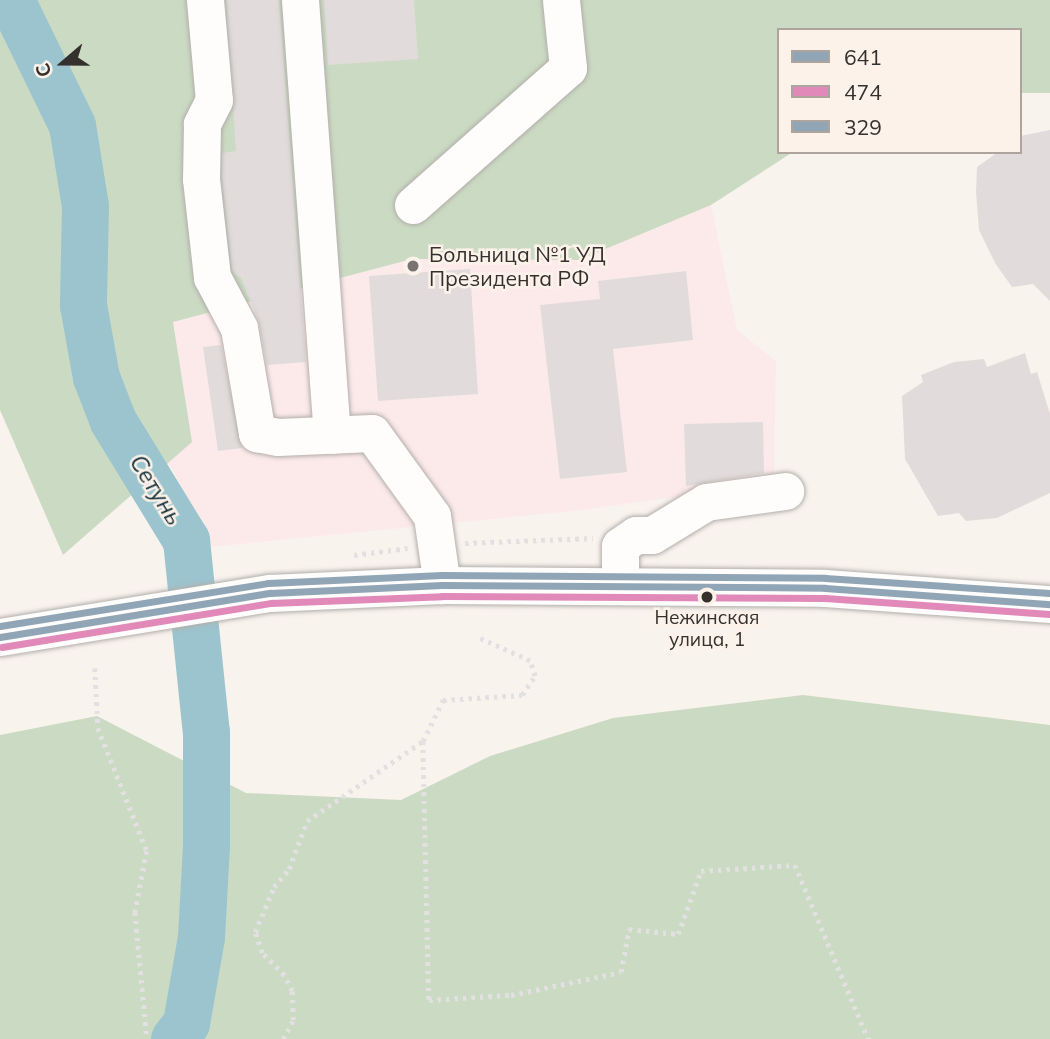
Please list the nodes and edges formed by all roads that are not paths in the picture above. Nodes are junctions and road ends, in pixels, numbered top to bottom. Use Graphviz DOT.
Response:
graph roads {
  1 [pos="205,0"];
  2 [pos="300,0"];
  3 [pos="561,0"];
  4 [pos="413,205"];
  5 [pos="332,435"];
  6 [pos="785,491"];
  7 [pos="442,585"];
  8 [pos="620,586"];
  9 [pos="1050,604"];
  10 [pos="0,637"];
  1 -- 5 [label="street"];
  2 -- 5 [label="street"];
  3 -- 4 [label="street"];
  5 -- 7 [label="street"];
  6 -- 8 [label="street"];
  7 -- 8 [label="street"];
  7 -- 10 [label="street"];
  8 -- 9 [label="street"];
}
